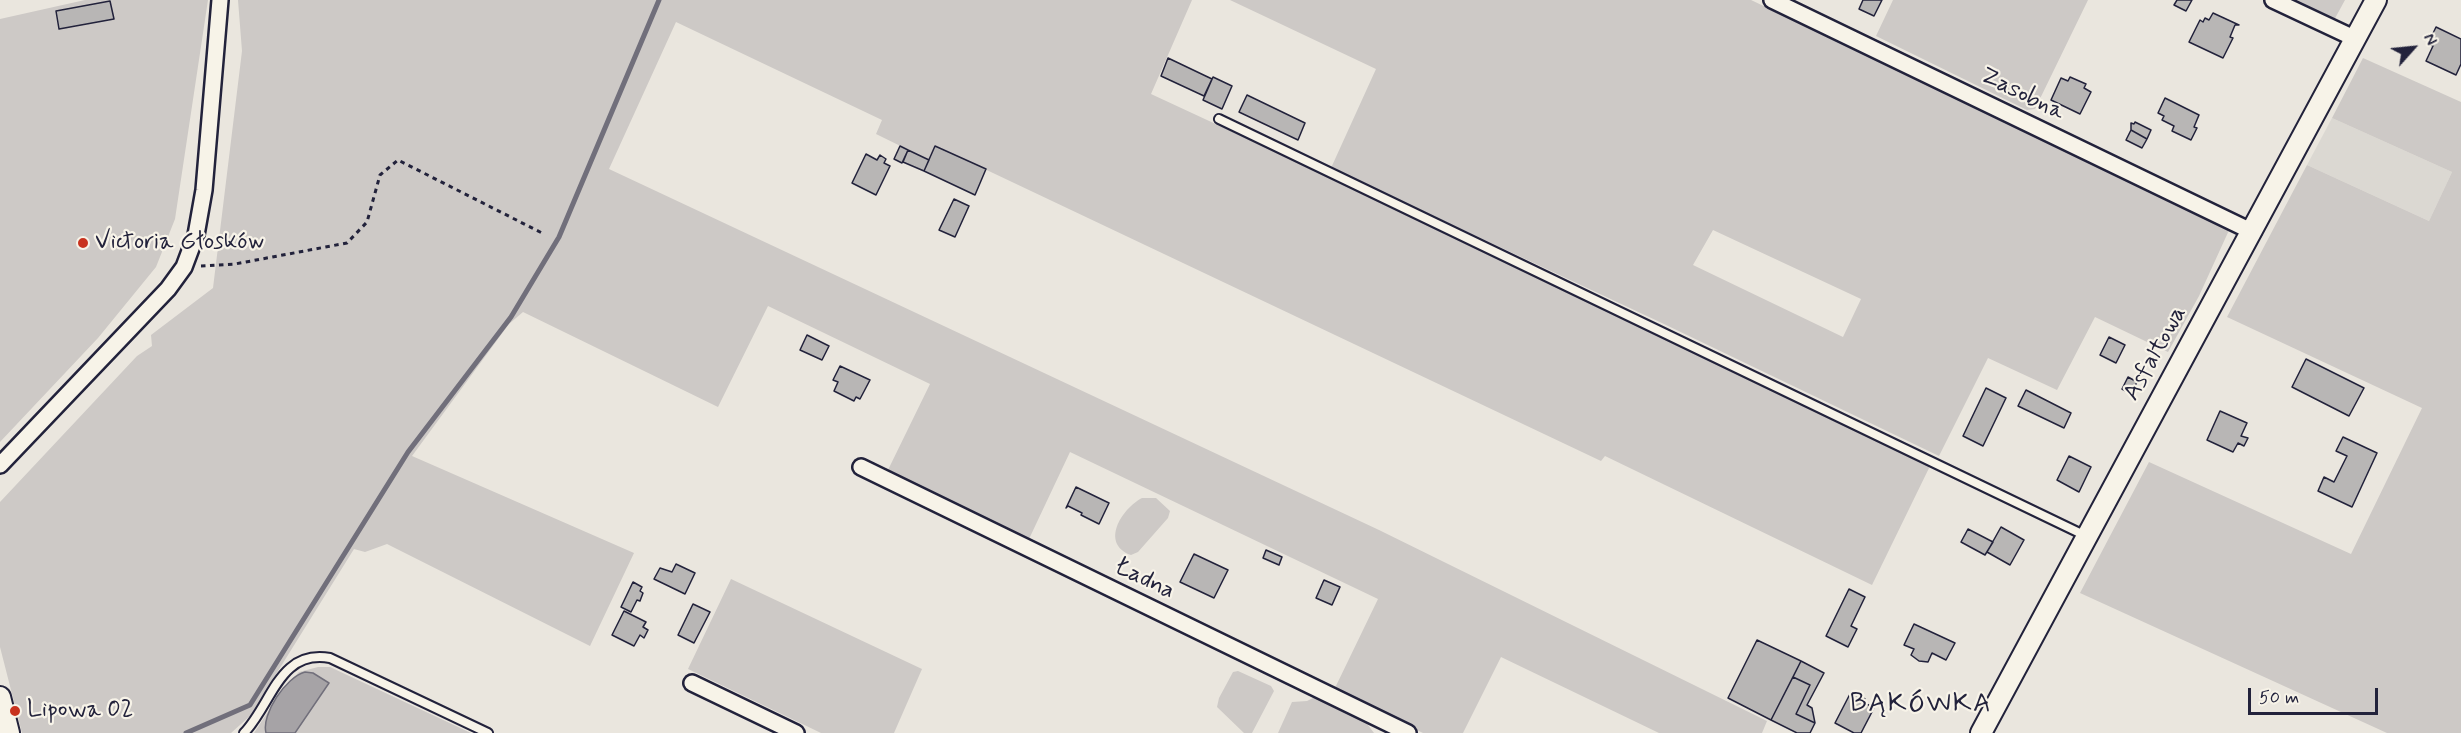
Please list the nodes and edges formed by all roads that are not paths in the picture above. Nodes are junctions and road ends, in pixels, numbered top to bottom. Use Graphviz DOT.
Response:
graph roads {
  1 [pos="220,0"];
  2 [pos="1772,0"];
  3 [pos="2273,0"];
  4 [pos="2376,0"];
  5 [pos="2356,39"];
  6 [pos="1219,119"];
  7 [pos="2253,232"];
  8 [pos="0,465"];
  9 [pos="861,467"];
  10 [pos="2086,536"];
  11 [pos="692,683"];
  12 [pos="0,697"];
  13 [pos="9,733"];
  14 [pos="244,733"];
  15 [pos="488,733"];
  16 [pos="796,733"];
  17 [pos="1408,733"];
  18 [pos="1981,733"];
  1 -- 8 [label="street"];
  2 -- 7 [label="street, Zasobna"];
  3 -- 5 [label="street"];
  4 -- 5 [label="street, Asfaltowa"];
  5 -- 7 [label="street, Asfaltowa"];
  6 -- 10 [label="lane"];
  7 -- 10 [label="street, Asfaltowa"];
  9 -- 17 [label="street, Ładna"];
  10 -- 18 [label="street, Asfaltowa"];
  11 -- 16 [label="street"];
  12 -- 13 [label="street"];
  14 -- 15 [label="lane"];
}
